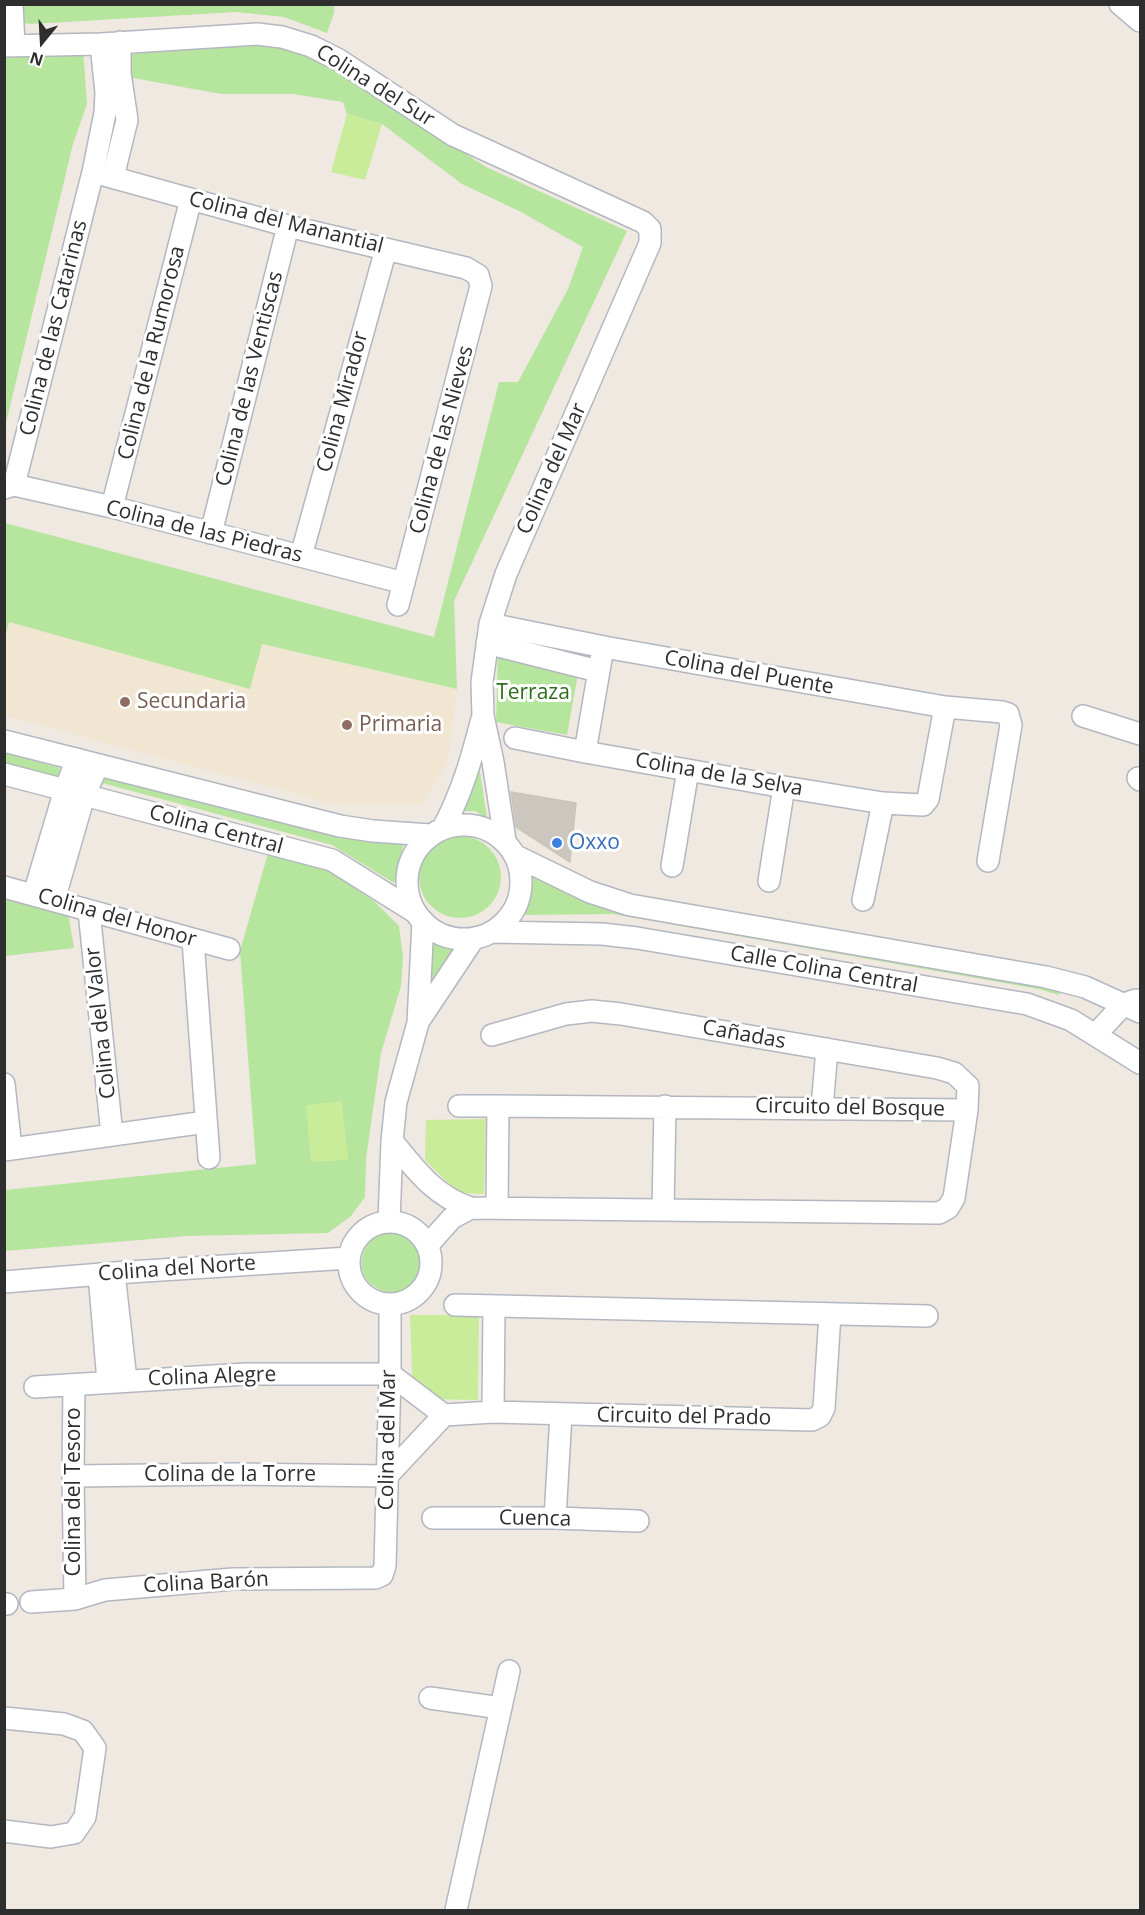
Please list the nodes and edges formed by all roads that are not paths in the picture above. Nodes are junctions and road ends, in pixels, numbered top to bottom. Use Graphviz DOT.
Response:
graph roads {
  1 [pos="12,4"];
  2 [pos="1120,4"];
  3 [pos="1140,21"];
  4 [pos="111,43"];
  5 [pos="9,46"];
  6 [pos="103,174"];
  7 [pos="191,199"];
  8 [pos="288,226"];
  9 [pos="650,229"];
  10 [pos="386,249"];
  11 [pos="478,275"];
  12 [pos="4,459"];
  13 [pos="9,487"];
  14 [pos="112,507"];
  15 [pos="211,533"];
  16 [pos="301,556"];
  17 [pos="404,583"];
  18 [pos="398,604"];
  19 [pos="488,634"];
  20 [pos="604,647"];
  21 [pos="598,671"];
  22 [pos="945,707"];
  23 [pos="483,716"];
  24 [pos="1083,716"];
  25 [pos="1140,734"];
  26 [pos="515,738"];
  27 [pos="4,741"];
  28 [pos="585,752"];
  29 [pos="77,759"];
  30 [pos="98,765"];
  31 [pos="688,770"];
  32 [pos="4,774"];
  33 [pos="784,787"];
  34 [pos="74,793"];
  35 [pos="884,803"];
  36 [pos="436,832"];
  37 [pos="510,848"];
  38 [pos="988,861"];
  39 [pos="672,866"];
  40 [pos="769,881"];
  41 [pos="4,887"];
  42 [pos="44,897"];
  43 [pos="862,900"];
  44 [pos="89,911"];
  45 [pos="419,916"];
  46 [pos="483,935"];
  47 [pos="193,940"];
  48 [pos="229,949"];
  49 [pos="1135,1005"];
  50 [pos="418,1023"];
  51 [pos="1096,1034"];
  52 [pos="492,1035"];
  53 [pos="827,1049"];
  54 [pos="1140,1063"];
  55 [pos="4,1084"];
  56 [pos="459,1106"];
  57 [pos="498,1106"];
  58 [pos="665,1106"];
  59 [pos="822,1108"];
  60 [pos="967,1110"];
  61 [pos="206,1122"];
  62 [pos="112,1135"];
  63 [pos="392,1141"];
  64 [pos="8,1150"];
  65 [pos="209,1158"];
  66 [pos="471,1208"];
  67 [pos="497,1208"];
  68 [pos="663,1210"];
  69 [pos="389,1222"];
  70 [pos="427,1246"];
  71 [pos="349,1258"];
  72 [pos="106,1274"];
  73 [pos="4,1282"];
  74 [pos="390,1305"];
  75 [pos="455,1305"];
  76 [pos="494,1307"];
  77 [pos="830,1314"];
  78 [pos="927,1316"];
  79 [pos="390,1374"];
  80 [pos="117,1381"];
  81 [pos="74,1385"];
  82 [pos="34,1387"];
  83 [pos="493,1412"];
  84 [pos="561,1414"];
  85 [pos="444,1415"];
  86 [pos="73,1476"];
  87 [pos="387,1476"];
  88 [pos="432,1518"];
  89 [pos="555,1518"];
  90 [pos="638,1521"];
  91 [pos="382,1575"];
  92 [pos="75,1599"];
  93 [pos="31,1602"];
  94 [pos="509,1671"];
  95 [pos="430,1698"];
  96 [pos="501,1708"];
  97 [pos="4,1718"];
  98 [pos="4,1831"];
  99 [pos="456,1911"];
  1 -- 5 [label="street"];
  2 -- 3 [label="street"];
  4 -- 5 [label="street, Colina del Sur"];
  4 -- 6 [label="street, Colina de las Catarinas"];
  4 -- 9 [label="street, Colina del Sur"];
  6 -- 7 [label="street, Colina del Manantial"];
  6 -- 13 [label="street, Colina de las Catarinas"];
  7 -- 8 [label="street, Colina del Manantial"];
  7 -- 14 [label="street, Colina de la Rumorosa"];
  8 -- 10 [label="street, Colina del Manantial"];
  8 -- 15 [label="street, Colina de las Ventiscas"];
  9 -- 19 [label="street, Colina del Mar"];
  10 -- 11 [label="street, Colina del Manantial"];
  10 -- 16 [label="street, Colina Mirador"];
  11 -- 17 [label="street, Colina de las Nieves"];
  12 -- 13 [label="street"];
  13 -- 14 [label="street, Colina de las Piedras"];
  14 -- 15 [label="street, Colina de las Piedras"];
  15 -- 16 [label="street, Colina de las Piedras"];
  16 -- 17 [label="street, Colina de las Piedras"];
  17 -- 18 [label="street, Colina de las Nieves"];
  19 -- 20 [label="street, Colina del Puente"];
  19 -- 21 [label="street"];
  19 -- 23 [label="street, Colina del Mar"];
  20 -- 21 [label="street"];
  20 -- 22 [label="street, Colina del Puente"];
  21 -- 28 [label="street"];
  22 -- 35 [label="street, Colina de la Selva"];
  22 -- 38 [label="street, Colina del Puente"];
  23 -- 36 [label="street, Colina del Mar"];
  23 -- 37 [label="street, Colina del Mar"];
  24 -- 25 [label="street"];
  26 -- 28 [label="street, Colina de la Selva"];
  27 -- 29 [label="street, Colina Central"];
  28 -- 31 [label="street, Colina de la Selva"];
  29 -- 30 [label="street, Colina Central"];
  29 -- 34 [label="street"];
  30 -- 34 [label="street"];
  30 -- 36 [label="street, Colina Central"];
  31 -- 33 [label="street, Colina de la Selva"];
  31 -- 39 [label="street"];
  32 -- 34 [label="street, Colina Central"];
  33 -- 35 [label="street, Colina de la Selva"];
  33 -- 40 [label="street"];
  34 -- 42 [label="street"];
  34 -- 45 [label="street, Colina Central"];
  35 -- 43 [label="street"];
  36 -- 37 [label="street"];
  36 -- 45 [label="street"];
  37 -- 46 [label="street"];
  37 -- 49 [label="street, Calle Colina Central"];
  41 -- 42 [label="street, Colina del Honor"];
  42 -- 44 [label="street, Colina del Honor"];
  44 -- 47 [label="street, Colina del Honor"];
  44 -- 62 [label="street, Colina del Valor"];
  45 -- 46 [label="street"];
  45 -- 50 [label="street"];
  46 -- 50 [label="street"];
  46 -- 51 [label="street, Calle Colina Central"];
  47 -- 48 [label="street, Colina del Honor"];
  47 -- 61 [label="street"];
  49 -- 51 [label="street"];
  50 -- 63 [label="street"];
  51 -- 54 [label="street, Calle Colina Central"];
  52 -- 53 [label="street, Cañadas"];
  53 -- 59 [label="street"];
  53 -- 60 [label="street, Cañadas"];
  55 -- 64 [label="street"];
  56 -- 57 [label="street, Circuito del Bosque"];
  57 -- 58 [label="street, Circuito del Bosque"];
  57 -- 67 [label="street"];
  58 -- 59 [label="street, Circuito del Bosque"];
  58 -- 68 [label="street"];
  59 -- 60 [label="street, Circuito del Bosque"];
  60 -- 68 [label="street, Circuito del Bosque"];
  61 -- 62 [label="street"];
  61 -- 65 [label="street"];
  62 -- 64 [label="street"];
  63 -- 66 [label="street, Circuito del Bosque"];
  63 -- 69 [label="street"];
  66 -- 67 [label="street, Circuito del Bosque"];
  66 -- 70 [label="street"];
  67 -- 68 [label="street, Circuito del Bosque"];
  69 -- 70 [label="street"];
  69 -- 71 [label="street"];
  70 -- 74 [label="street"];
  71 -- 72 [label="street, Colina del Norte"];
  71 -- 74 [label="street"];
  72 -- 73 [label="street, Colina del Norte"];
  72 -- 80 [label="street"];
  74 -- 79 [label="street, Colina del Mar"];
  75 -- 76 [label="street"];
  76 -- 77 [label="street"];
  76 -- 83 [label="street"];
  77 -- 78 [label="street"];
  77 -- 84 [label="street, Circuito del Prado"];
  79 -- 80 [label="street, Colina Alegre"];
  79 -- 85 [label="street"];
  79 -- 87 [label="street, Colina del Mar"];
  80 -- 81 [label="street, Colina Alegre"];
  81 -- 82 [label="street, Colina Alegre"];
  81 -- 86 [label="street, Colina del Tesoro"];
  83 -- 84 [label="street, Circuito del Prado"];
  83 -- 85 [label="street, Circuito del Prado"];
  84 -- 89 [label="street"];
  85 -- 87 [label="street"];
  86 -- 87 [label="street, Colina de la Torre"];
  86 -- 92 [label="street, Colina del Tesoro"];
  87 -- 91 [label="street, Colina del Mar"];
  88 -- 89 [label="street, Cuenca"];
  89 -- 90 [label="street, Cuenca"];
  91 -- 92 [label="street, Colina Barón"];
  92 -- 93 [label="street, Colina Barón"];
  94 -- 96 [label="street"];
  95 -- 96 [label="street"];
  96 -- 99 [label="street"];
  97 -- 98 [label="street"];
}
